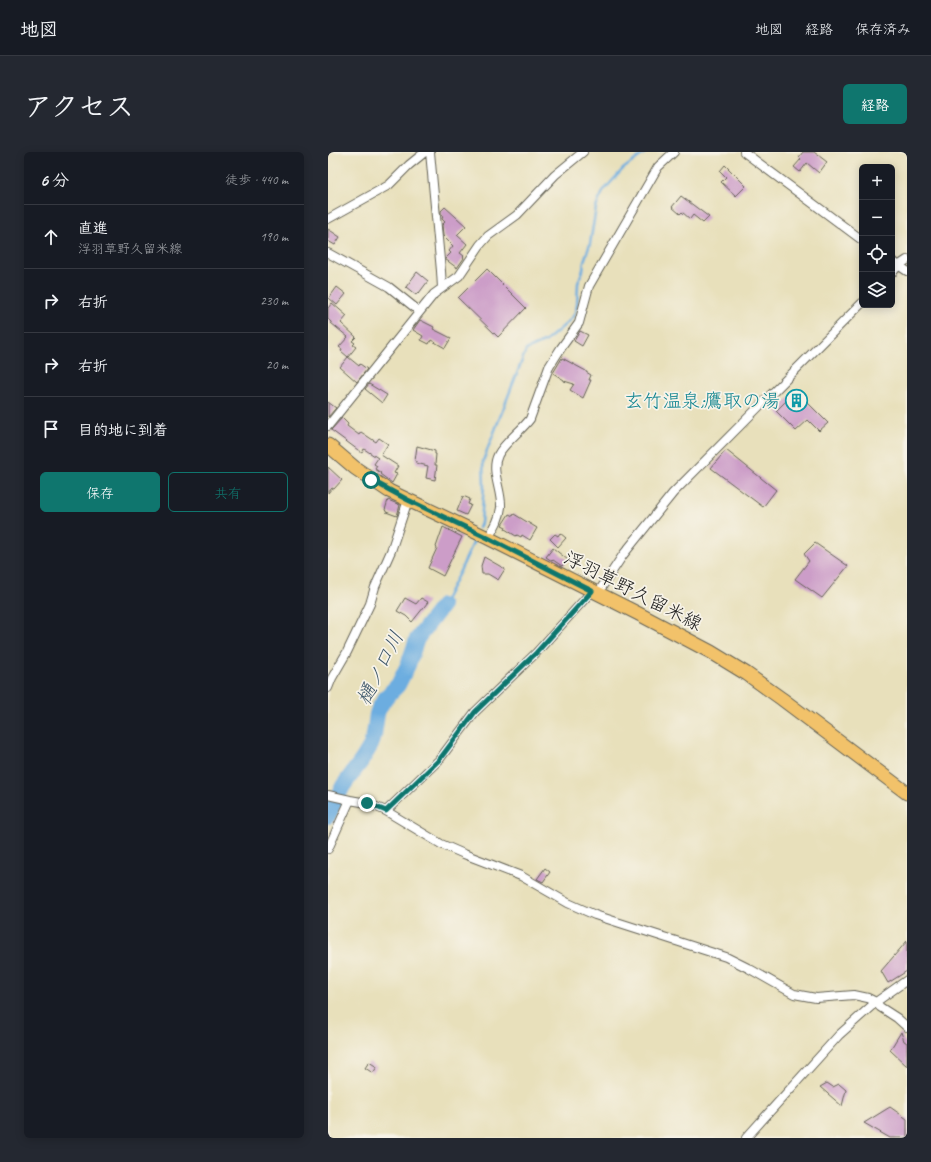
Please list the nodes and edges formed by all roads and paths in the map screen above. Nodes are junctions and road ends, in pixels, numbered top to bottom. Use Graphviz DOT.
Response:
graph roads {
  1 [pos="425,152"];
  2 [pos="430,152"];
  3 [pos="583,152"];
  4 [pos="674,152"];
  5 [pos="744,152"];
  6 [pos="328,219"];
  7 [pos="859,238"];
  8 [pos="328,253"];
  9 [pos="907,260"];
  10 [pos="895,264"];
  11 [pos="907,271"];
  12 [pos="442,288"];
  13 [pos="859,306"];
  14 [pos="419,312"];
  15 [pos="328,426"];
  16 [pos="328,445"];
  17 [pos="408,500"];
  18 [pos="486,537"];
  19 [pos="595,592"];
  20 [pos="328,688"];
  21 [pos="907,793"];
  22 [pos="328,795"];
  23 [pos="347,800"];
  24 [pos="386,811"];
  25 [pos="328,849"];
  26 [pos="907,980"];
  27 [pos="876,1002"];
  28 [pos="907,1027"];
  29 [pos="746,1138"];
  1 -- 6 [label="street"];
  2 -- 12 [label="street"];
  3 -- 12 [label="street"];
  4 -- 18 [label="street"];
  5 -- 7 [label="street"];
  8 -- 14 [label="street"];
  9 -- 10 [label="street"];
  10 -- 11 [label="street"];
  12 -- 14 [label="street"];
  13 -- 19 [label="street"];
  14 -- 15 [label="street"];
  16 -- 17 [label="main road, 浮羽草野久留米線"];
  17 -- 18 [label="main road, 浮羽草野久留米線"];
  17 -- 20 [label="street"];
  18 -- 19 [label="main road, 浮羽草野久留米線"];
  19 -- 21 [label="main road, 浮羽草野久留米線"];
  19 -- 24 [label="street"];
  22 -- 23 [label="street"];
  23 -- 24 [label="street"];
  23 -- 25 [label="street"];
  24 -- 27 [label="street"];
  26 -- 27 [label="street"];
  27 -- 28 [label="street"];
  27 -- 29 [label="street"];
}
